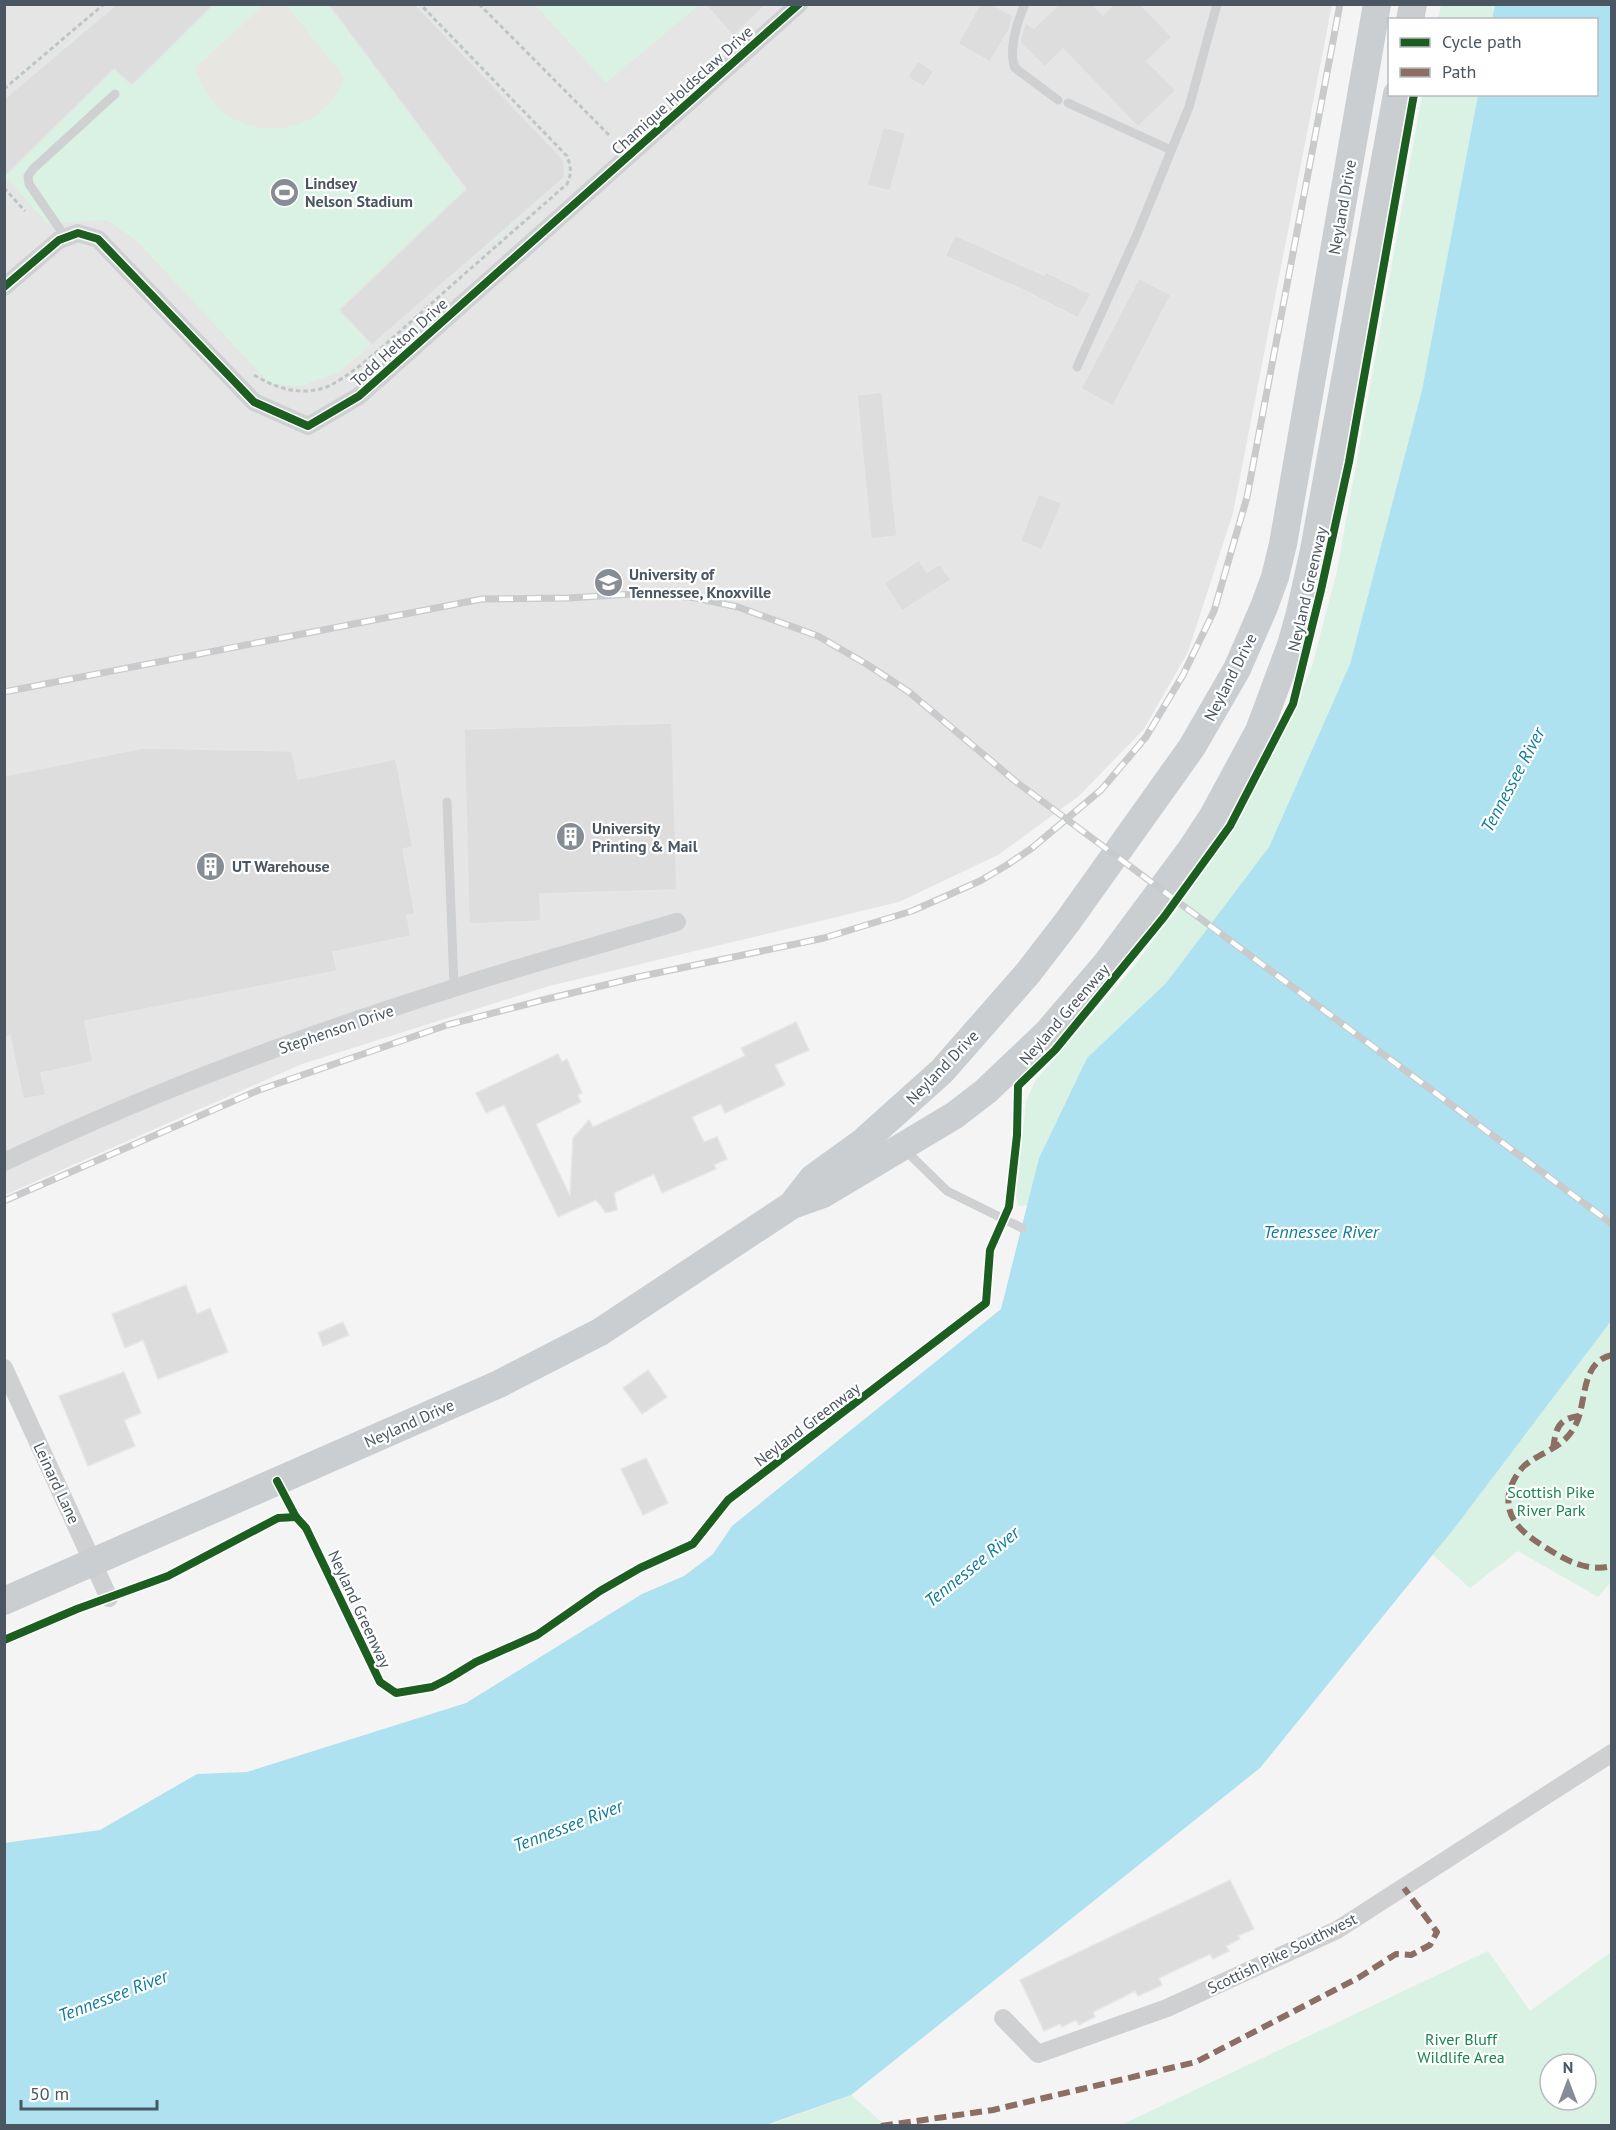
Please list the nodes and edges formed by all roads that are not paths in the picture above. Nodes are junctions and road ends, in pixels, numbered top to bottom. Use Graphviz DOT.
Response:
graph roads {
  1 [pos="799,4"];
  2 [pos="1024,4"];
  3 [pos="1217,4"];
  4 [pos="1377,4"];
  5 [pos="115,94"];
  6 [pos="1396,96"];
  7 [pos="1171,150"];
  8 [pos="609,172"];
  9 [pos="66,238"];
  10 [pos="4,287"];
  11 [pos="1077,367"];
  12 [pos="447,802"];
  13 [pos="677,922"];
  14 [pos="454,988"];
  15 [pos="902,1147"];
  16 [pos="4,1162"];
  17 [pos="792,1205"];
  18 [pos="1022,1228"];
  19 [pos="4,1368"];
  20 [pos="93,1561"];
  21 [pos="109,1598"];
  22 [pos="4,1601"];
  23 [pos="1611,1753"];
  24 [pos="1003,2018"];
  1 -- 8 [label="street, Chamique Holdsclaw Drive"];
  2 -- 7 [label="lane"];
  3 -- 7 [label="lane"];
  4 -- 17 [label="main road, Neyland Drive"];
  5 -- 9 [label="lane"];
  6 -- 15 [label="main road, Neyland Drive"];
  7 -- 11 [label="lane"];
  8 -- 9 [label="street, Todd Helton Drive"];
  9 -- 10 [label="street"];
  12 -- 14 [label="lane"];
  13 -- 14 [label="street, Stephenson Drive"];
  14 -- 16 [label="street, Stephenson Drive"];
  15 -- 17 [label="main road, Neyland Drive"];
  15 -- 18 [label="lane"];
  17 -- 20 [label="main road, Neyland Drive"];
  19 -- 20 [label="street, Leinard Lane"];
  20 -- 21 [label="street, Leinard Lane"];
  20 -- 22 [label="main road, Neyland Drive"];
  23 -- 24 [label="street, Scottish Pike Southwest"];
}
